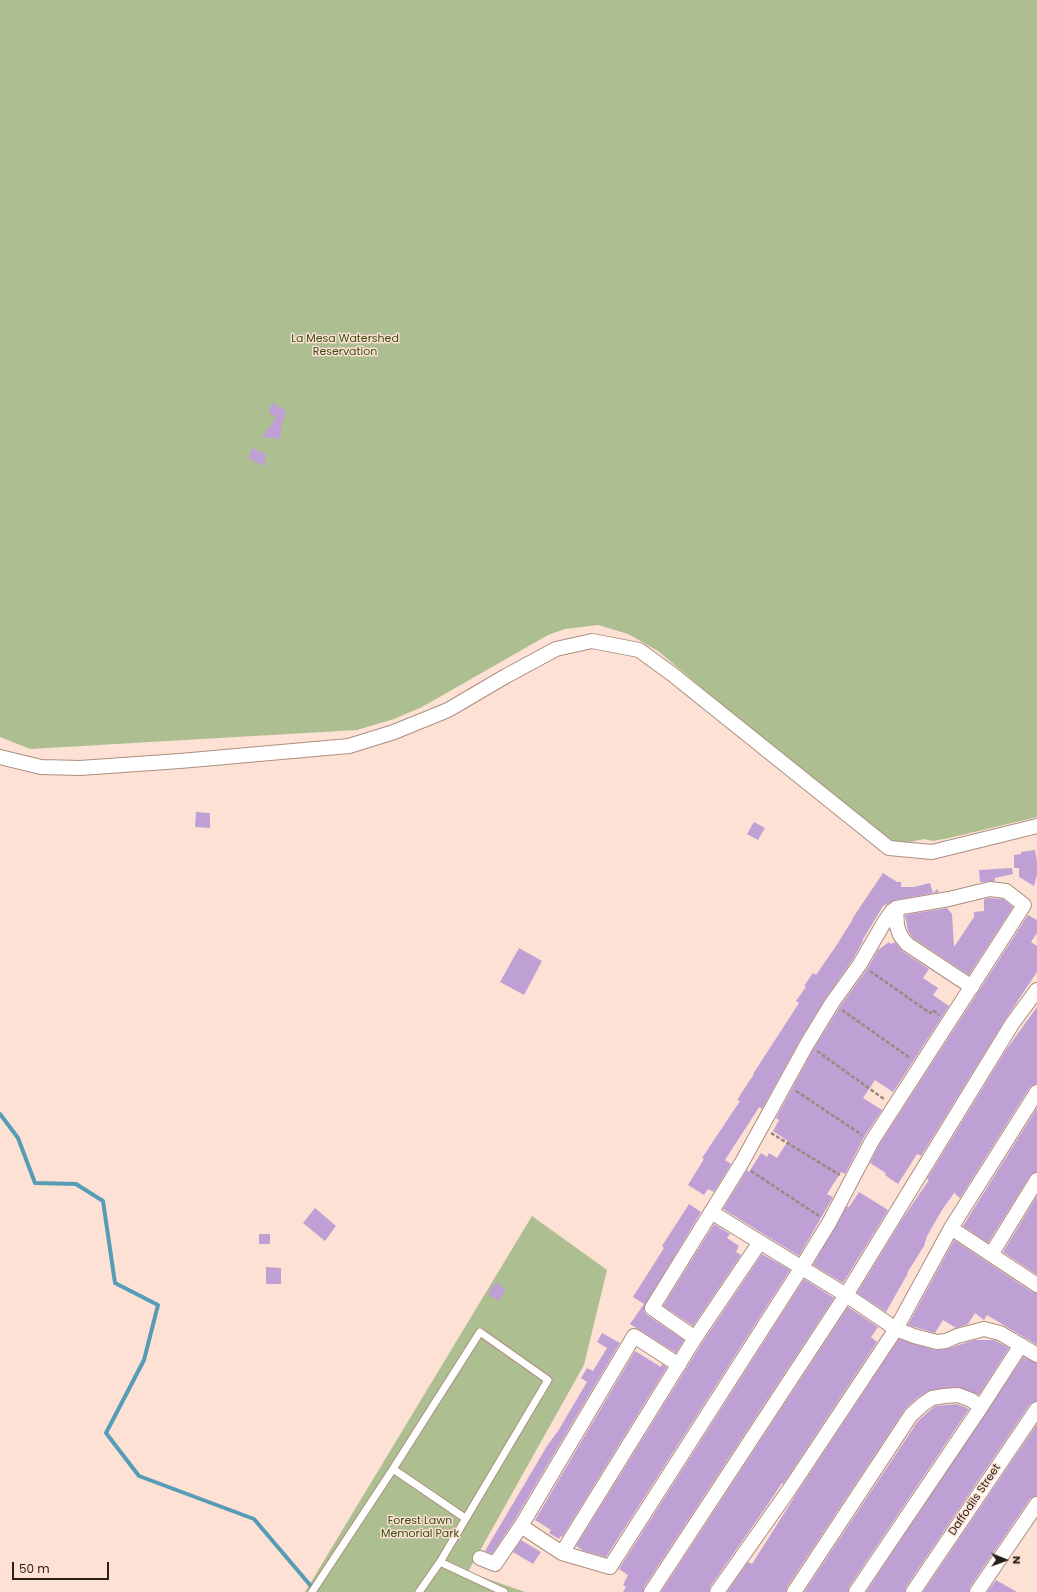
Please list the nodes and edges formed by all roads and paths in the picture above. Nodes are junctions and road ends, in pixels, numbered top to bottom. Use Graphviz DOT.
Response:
graph roads {
  1 [pos="0,757"];
  2 [pos="1037,826"];
  3 [pos="896,908"];
  4 [pos="860,964"];
  5 [pos="972,987"];
  6 [pos="1037,990"];
  7 [pos="832,1003"];
  8 [pos="949,1022"];
  9 [pos="807,1044"];
  10 [pos="921,1065"];
  11 [pos="785,1083"];
  12 [pos="1037,1092"];
  13 [pos="895,1107"];
  14 [pos="761,1127"];
  15 [pos="872,1142"];
  16 [pos="741,1164"];
  17 [pos="1037,1180"];
  18 [pos="851,1182"];
  19 [pos="711,1212"];
  20 [pos="830,1223"];
  21 [pos="951,1228"];
  22 [pos="760,1242"];
  23 [pos="992,1253"];
  24 [pos="802,1267"];
  25 [pos="1037,1284"];
  26 [pos="846,1295"];
  27 [pos="896,1329"];
  28 [pos="695,1338"];
  29 [pos="1021,1345"];
  30 [pos="1037,1355"];
  31 [pos="678,1365"];
  32 [pos="981,1407"];
  33 [pos="1037,1409"];
  34 [pos="394,1469"];
  35 [pos="1037,1504"];
  36 [pos="465,1518"];
  37 [pos="521,1526"];
  38 [pos="562,1553"];
  39 [pos="480,1558"];
  40 [pos="440,1562"];
  41 [pos="499,1591"];
  42 [pos="312,1592"];
  43 [pos="419,1592"];
  44 [pos="651,1592"];
  45 [pos="717,1592"];
  46 [pos="794,1592"];
  47 [pos="856,1592"];
  48 [pos="913,1592"];
  49 [pos="977,1592"];
  1 -- 2 [label="street"];
  3 -- 4 [label="street"];
  3 -- 5 [label="street"];
  3 -- 5 [label="street"];
  4 -- 7 [label="street"];
  4 -- 8 [label="path"];
  5 -- 8 [label="street"];
  6 -- 26 [label="street"];
  7 -- 9 [label="street"];
  7 -- 10 [label="path"];
  8 -- 10 [label="street"];
  9 -- 11 [label="street"];
  9 -- 13 [label="path"];
  10 -- 13 [label="street"];
  11 -- 14 [label="street"];
  11 -- 15 [label="path"];
  12 -- 21 [label="street"];
  13 -- 15 [label="street"];
  14 -- 16 [label="street"];
  14 -- 18 [label="path"];
  15 -- 18 [label="street"];
  16 -- 19 [label="street"];
  16 -- 20 [label="path"];
  17 -- 23 [label="street"];
  18 -- 20 [label="street"];
  19 -- 22 [label="street"];
  19 -- 28 [label="street"];
  20 -- 24 [label="street"];
  21 -- 23 [label="street"];
  21 -- 27 [label="street"];
  22 -- 24 [label="street"];
  22 -- 28 [label="street"];
  23 -- 25 [label="street"];
  24 -- 26 [label="street"];
  24 -- 38 [label="street"];
  26 -- 27 [label="street"];
  26 -- 44 [label="street"];
  27 -- 29 [label="street"];
  27 -- 45 [label="street"];
  28 -- 31 [label="street"];
  29 -- 30 [label="street"];
  29 -- 32 [label="street"];
  31 -- 37 [label="street"];
  31 -- 38 [label="street"];
  32 -- 46 [label="street"];
  32 -- 47 [label="street"];
  33 -- 48 [label="street, Daffodils Street"];
  34 -- 36 [label="lane"];
  34 -- 36 [label="lane"];
  34 -- 42 [label="lane"];
  35 -- 49 [label="street"];
  36 -- 40 [label="lane"];
  37 -- 38 [label="street"];
  37 -- 39 [label="street"];
  40 -- 41 [label="lane"];
  40 -- 43 [label="lane"];
}
